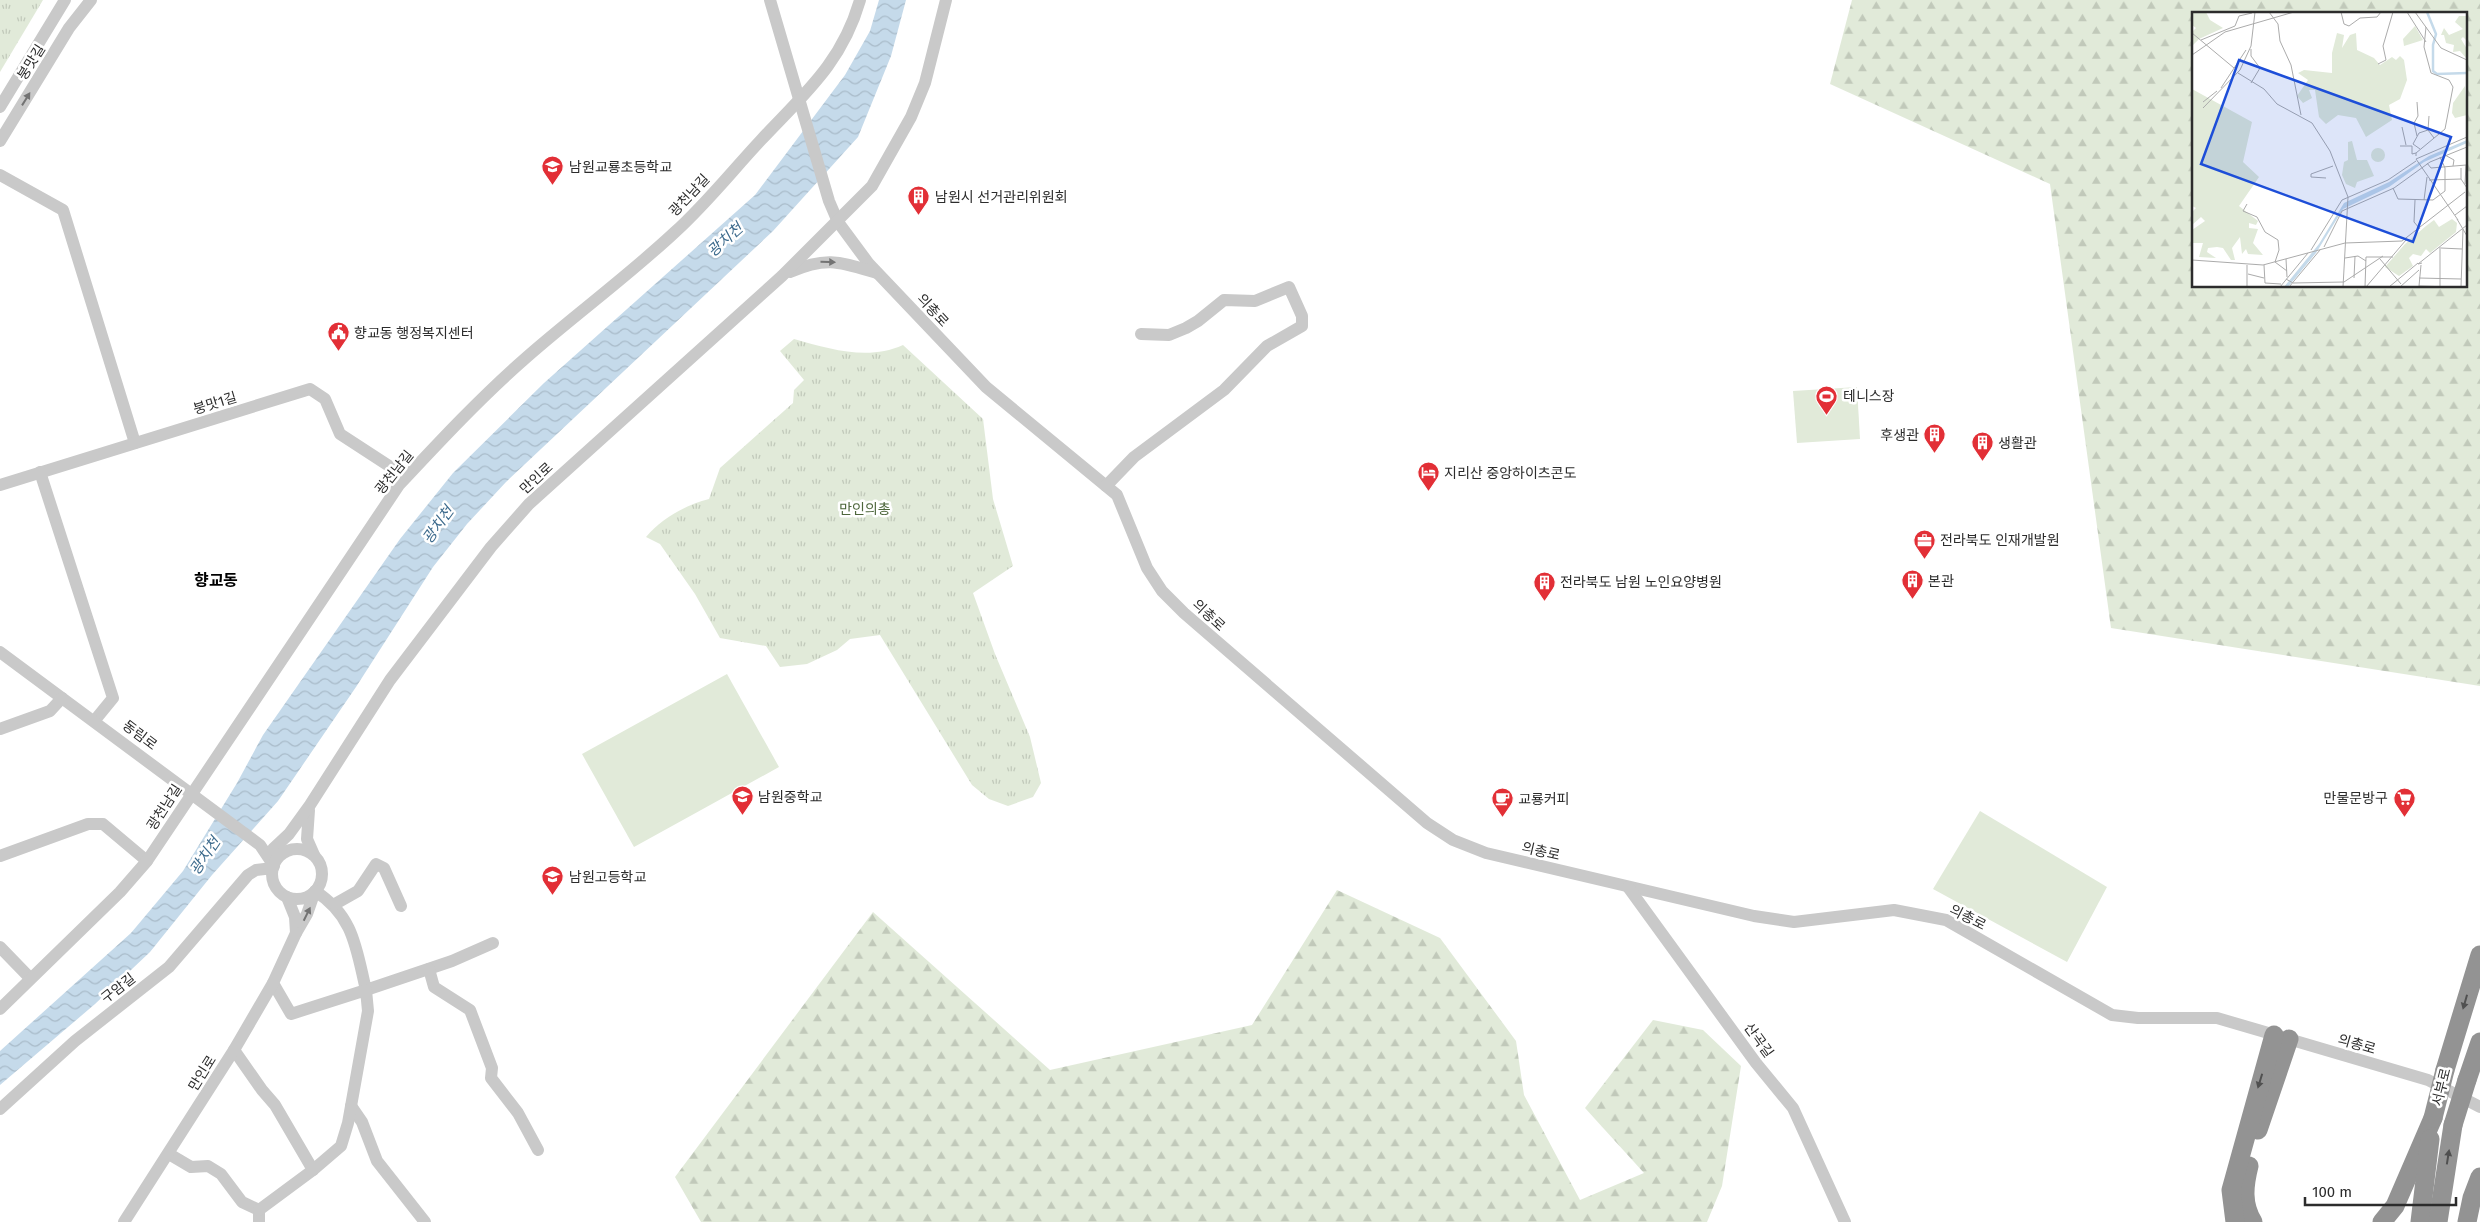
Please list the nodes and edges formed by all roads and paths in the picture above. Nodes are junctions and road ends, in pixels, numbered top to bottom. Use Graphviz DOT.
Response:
graph roads {
  1 [pos="65,0"];
  2 [pos="91,0"];
  3 [pos="770,0"];
  4 [pos="860,0"];
  5 [pos="946,0"];
  6 [pos="801,104"];
  7 [pos="0,107"];
  8 [pos="0,141"];
  9 [pos="0,175"];
  10 [pos="838,222"];
  11 [pos="877,273"];
  12 [pos="782,276"];
  13 [pos="1141,334"];
  14 [pos="135,443"];
  15 [pos="40,472"];
  16 [pos="406,478"];
  17 [pos="0,485"];
  18 [pos="1106,486"];
  19 [pos="0,652"];
  20 [pos="62,698"];
  21 [pos="95,720"];
  22 [pos="0,730"];
  23 [pos="194,796"];
  24 [pos="310,805"];
  25 [pos="260,845"];
  26 [pos="282,851"];
  27 [pos="314,855"];
  28 [pos="0,856"];
  29 [pos="147,861"];
  30 [pos="273,871"];
  31 [pos="1628,887"];
  32 [pos="315,890"];
  33 [pos="287,896"];
  34 [pos="335,904"];
  35 [pos="401,906"];
  36 [pos="296,933"];
  37 [pos="493,943"];
  38 [pos="0,947"];
  39 [pos="2480,955"];
  40 [pos="429,969"];
  41 [pos="30,978"];
  42 [pos="273,983"];
  43 [pos="366,990"];
  44 [pos="0,1009"];
  45 [pos="2281,1037"];
  46 [pos="2480,1042"];
  47 [pos="234,1050"];
  48 [pos="352,1106"];
  49 [pos="2480,1107"];
  50 [pos="0,1109"];
  51 [pos="2433,1118"];
  52 [pos="538,1150"];
  53 [pos="169,1154"];
  54 [pos="313,1170"];
  55 [pos="2480,1177"];
  56 [pos="259,1216"];
  57 [pos="124,1222"];
  58 [pos="425,1222"];
  59 [pos="1845,1222"];
  60 [pos="2235,1222"];
  61 [pos="2253,1222"];
  62 [pos="2382,1222"];
  63 [pos="2420,1222"];
  64 [pos="2438,1222"];
  65 [pos="2467,1222"];
  1 -- 7 [label="street, 붕맛길"];
  8 -- 2 [label="street, 붕맛길, one-way"];
  3 -- 6 [label="street"];
  4 -- 6 [label="street, 광천남길"];
  5 -- 10 [label="street, 만인로"];
  6 -- 10 [label="street, 의총로"];
  6 -- 16 [label="street, 광천남길"];
  9 -- 14 [label="street"];
  10 -- 11 [label="street, 의총로"];
  10 -- 12 [label="street, 만인로"];
  12 -- 11 [label="street, one-way"];
  11 -- 18 [label="street, 의총로"];
  12 -- 24 [label="street, 만인로"];
  13 -- 18 [label="street"];
  14 -- 15 [label="street, 붕맛1길"];
  14 -- 16 [label="street, 붕맛1길"];
  15 -- 17 [label="street, 붕맛1길"];
  15 -- 21 [label="street"];
  16 -- 23 [label="street, 광천남길"];
  18 -- 31 [label="street, 의총로"];
  19 -- 20 [label="street, 동림로"];
  20 -- 21 [label="street, 동림로"];
  20 -- 22 [label="street"];
  21 -- 23 [label="street, 동림로"];
  23 -- 25 [label="street, 동림로"];
  23 -- 29 [label="street, 광천남길"];
  24 -- 26 [label="street, 만인로"];
  24 -- 27 [label="street"];
  25 -- 26 [label="street"];
  25 -- 30 [label="street"];
  26 -- 27 [label="street"];
  26 -- 30 [label="street"];
  27 -- 32 [label="street"];
  28 -- 29 [label="street"];
  29 -- 41 [label="street, 광천남길"];
  30 -- 33 [label="street"];
  30 -- 50 [label="street, 구암길"];
  31 -- 45 [label="street, 의총로"];
  31 -- 59 [label="street, 산곡길"];
  32 -- 33 [label="street"];
  32 -- 34 [label="street"];
  36 -- 32 [label="street, 만인로, one-way"];
  33 -- 36 [label="street"];
  34 -- 35 [label="street"];
  34 -- 43 [label="street"];
  36 -- 42 [label="street, 만인로"];
  37 -- 40 [label="street"];
  38 -- 41 [label="street"];
  39 -- 51 [label="highway, 서부로, one-way, bridge"];
  40 -- 43 [label="street"];
  40 -- 52 [label="street"];
  41 -- 44 [label="street, 광천남길"];
  42 -- 43 [label="street"];
  42 -- 47 [label="street, 만인로"];
  43 -- 48 [label="street"];
  45 -- 49 [label="street, 의총로"];
  45 -- 60 [label="highway, one-way"];
  45 -- 61 [label="highway"];
  64 -- 46 [label="highway, 서부로, one-way, bridge"];
  47 -- 53 [label="street, 만인로"];
  47 -- 54 [label="street"];
  48 -- 54 [label="street"];
  48 -- 58 [label="street"];
  51 -- 62 [label="highway"];
  51 -- 63 [label="highway, 서부로"];
  53 -- 56 [label="street"];
  53 -- 57 [label="street, 만인로"];
  54 -- 56 [label="street"];
  55 -- 65 [label="highway"];
}
